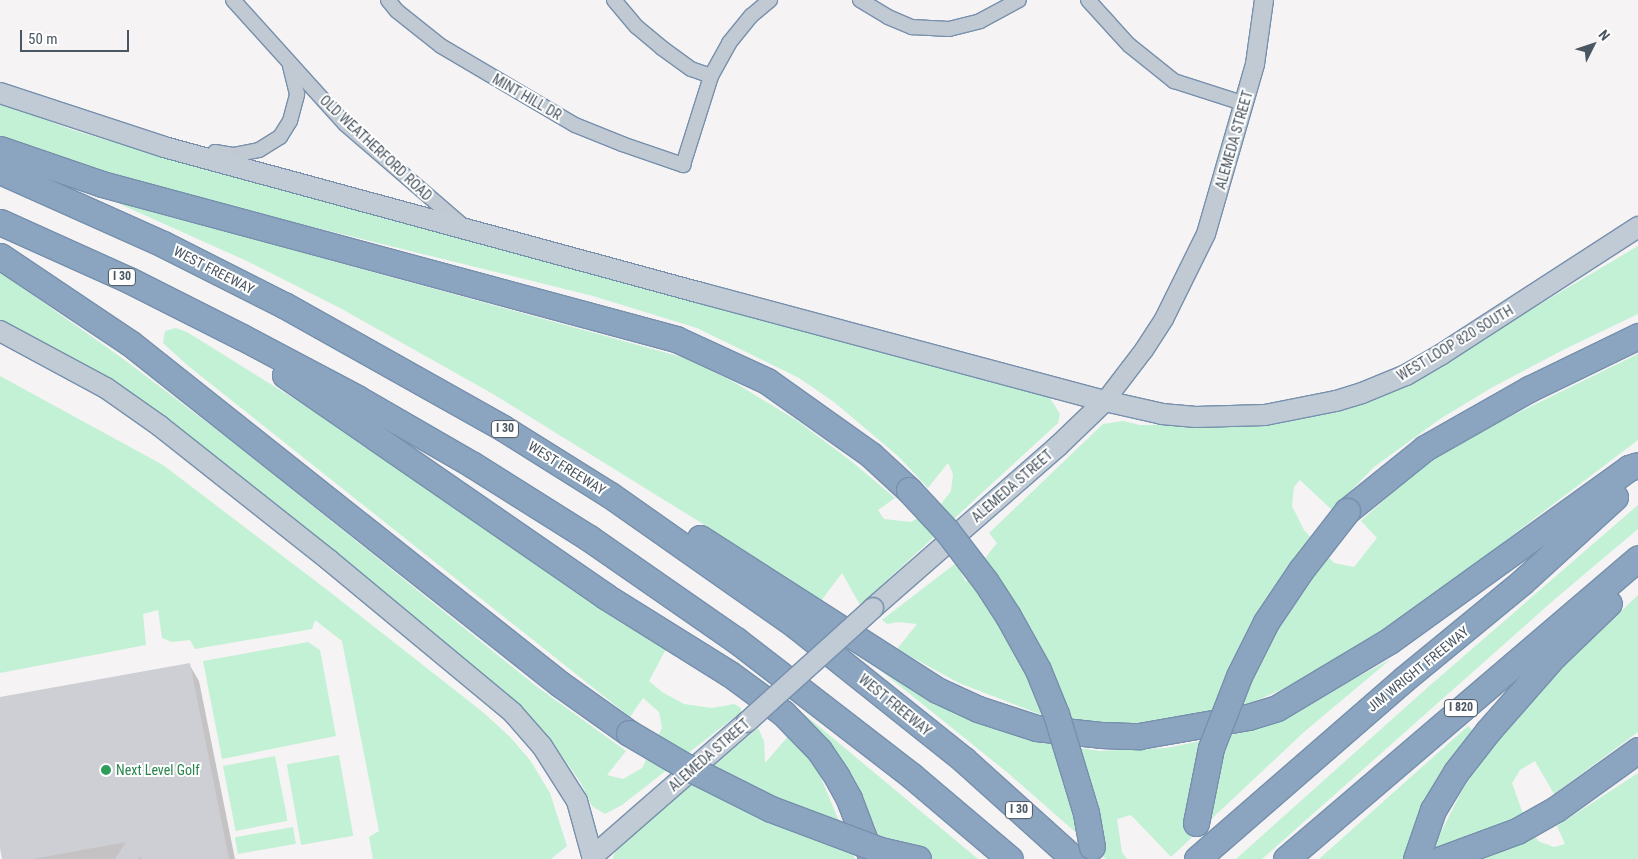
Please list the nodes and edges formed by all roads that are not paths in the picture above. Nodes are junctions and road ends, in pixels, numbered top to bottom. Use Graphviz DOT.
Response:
graph roads {
  1 [pos="233,0"];
  2 [pos="388,0"];
  3 [pos="614,0"];
  4 [pos="770,0"];
  5 [pos="860,0"];
  6 [pos="1019,0"];
  7 [pos="1088,0"];
  8 [pos="1264,0"];
  9 [pos="290,65"];
  10 [pos="711,76"];
  11 [pos="0,93"];
  12 [pos="1245,104"];
  13 [pos="164,147"];
  14 [pos="0,149"];
  15 [pos="0,172"];
  16 [pos="0,222"];
  17 [pos="1638,227"];
  18 [pos="466,228"];
  19 [pos="0,256"];
  20 [pos="0,331"];
  21 [pos="1638,336"];
  22 [pos="242,337"];
  23 [pos="1105,401"];
  24 [pos="1638,465"];
  25 [pos="1638,478"];
  26 [pos="610,495"];
  27 [pos="1638,558"];
  28 [pos="1638,575"];
  29 [pos="1638,750"];
  30 [pos="591,858"];
  31 [pos="872,859"];
  32 [pos="918,859"];
  33 [pos="1010,859"];
  34 [pos="1074,859"];
  35 [pos="1094,859"];
  36 [pos="1195,859"];
  37 [pos="1286,859"];
  38 [pos="1416,859"];
  39 [pos="1440,859"];
  1 -- 9 [label="street, OLD WEATHERFORD ROAD"];
  2 -- 10 [label="street, MINT HILL DR"];
  3 -- 10 [label="street"];
  4 -- 10 [label="street"];
  5 -- 6 [label="street"];
  7 -- 12 [label="street"];
  8 -- 12 [label="street, ALEMEDA STREET"];
  9 -- 13 [label="street, OLD WEATHERFORD ROAD"];
  9 -- 18 [label="street, OLD WEATHERFORD ROAD"];
  11 -- 13 [label="main road"];
  12 -- 23 [label="street, ALEMEDA STREET"];
  13 -- 18 [label="main road"];
  14 -- 35 [label="highway, bridge"];
  15 -- 26 [label="highway, WEST FREEWAY / I 30"];
  16 -- 22 [label="highway, I 30"];
  17 -- 23 [label="main road, WEST LOOP 820 SOUTH"];
  18 -- 23 [label="main road"];
  19 -- 32 [label="highway, bridge"];
  20 -- 30 [label="main road"];
  21 -- 36 [label="highway, bridge"];
  22 -- 31 [label="highway"];
  22 -- 33 [label="highway, I 30"];
  23 -- 30 [label="main road, ALEMEDA STREET, bridge"];
  24 -- 26 [label="highway"];
  25 -- 36 [label="highway, JIM WRIGHT FREEWAY"];
  26 -- 34 [label="highway, WEST FREEWAY / I 30"];
  27 -- 37 [label="highway, I 820"];
  28 -- 38 [label="highway"];
  29 -- 39 [label="highway"];
}
